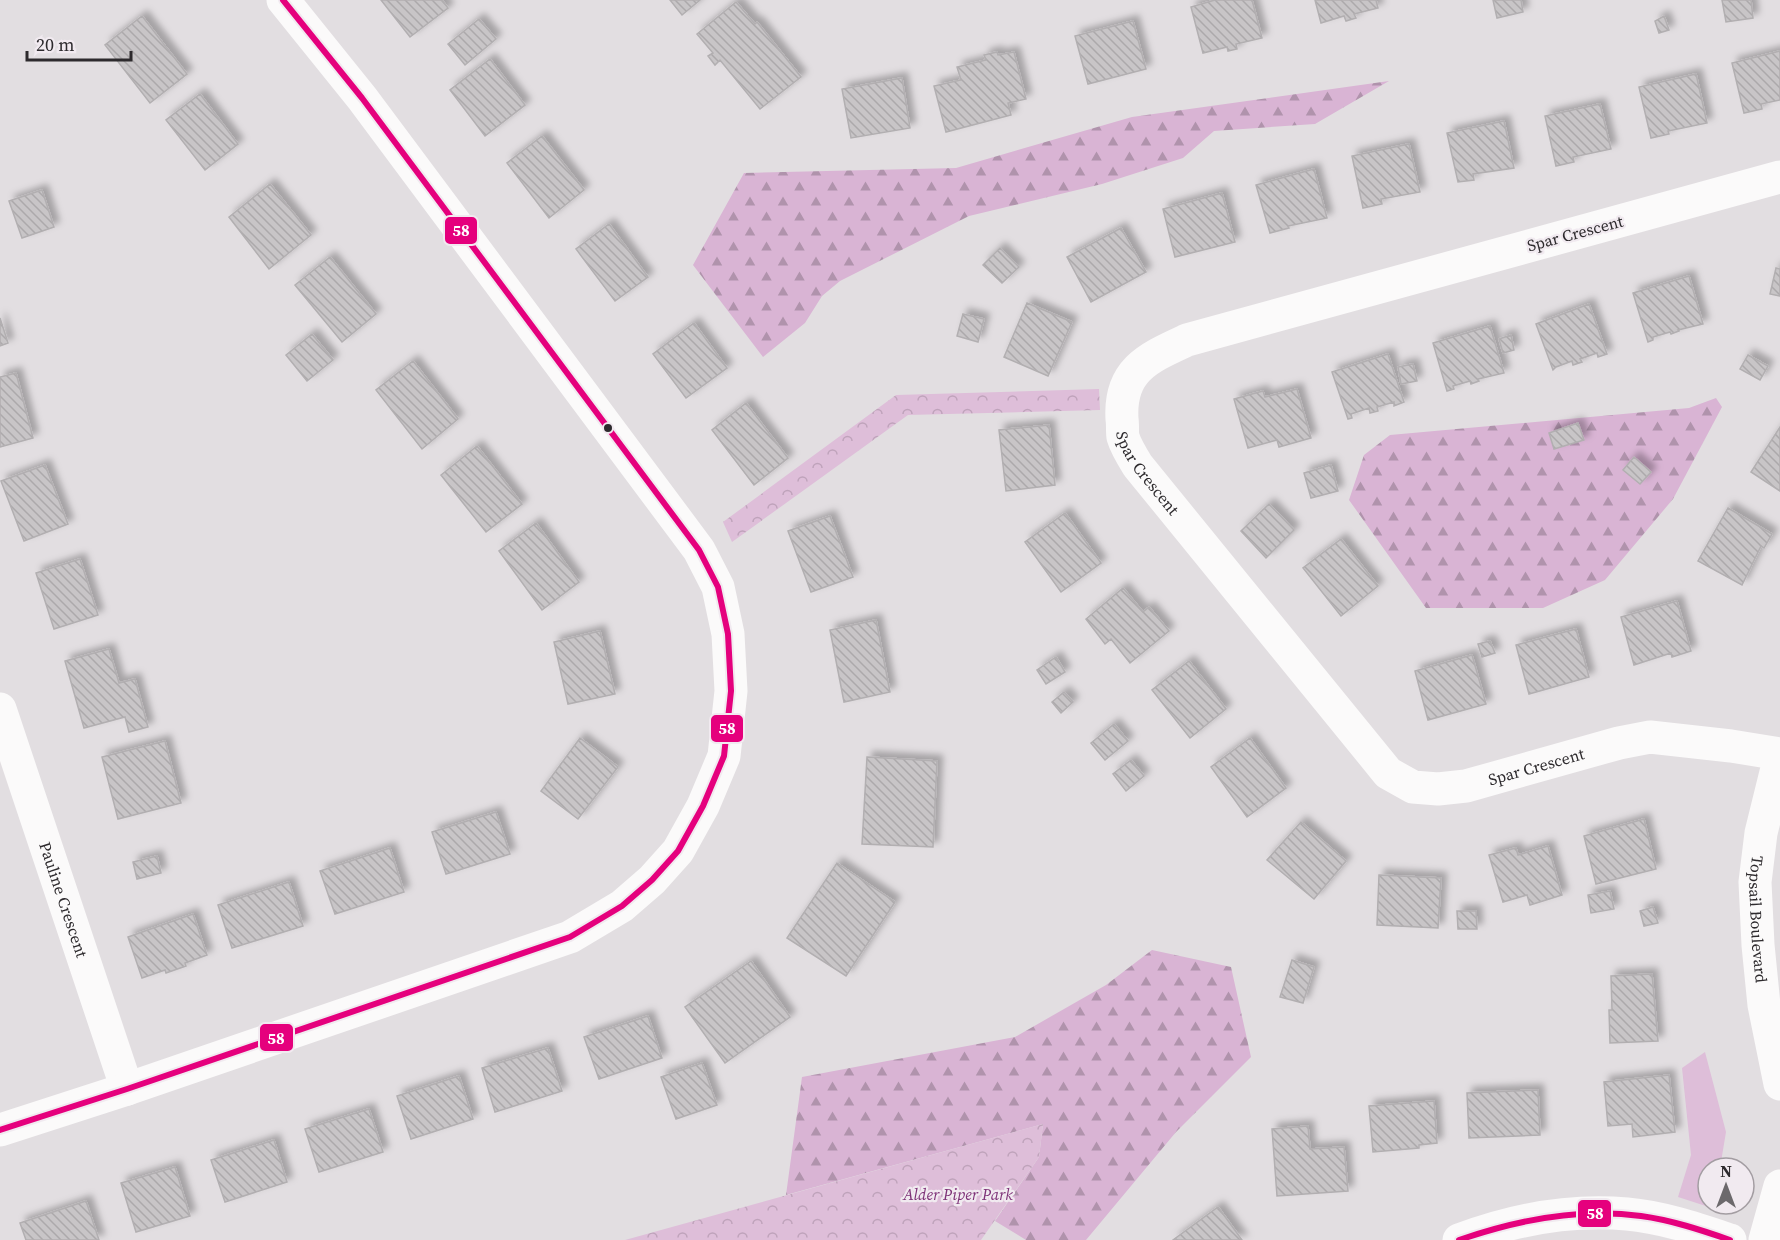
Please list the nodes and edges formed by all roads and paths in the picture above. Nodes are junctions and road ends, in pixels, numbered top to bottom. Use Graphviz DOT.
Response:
graph roads {
  1 [pos="283,0"];
  2 [pos="1780,177"];
  3 [pos="0,709"];
  4 [pos="1780,755"];
  5 [pos="1780,1084"];
  6 [pos="127,1089"];
  7 [pos="0,1130"];
  8 [pos="1780,1186"];
  9 [pos="1459,1240"];
  10 [pos="1730,1240"];
  11 [pos="1765,1240"];
  1 -- 6 [label="street"];
  2 -- 4 [label="street, Spar Crescent"];
  3 -- 6 [label="street, Pauline Crescent"];
  4 -- 5 [label="street, Topsail Boulevard"];
  6 -- 7 [label="street"];
  8 -- 11 [label="street"];
  9 -- 10 [label="street"];
}
